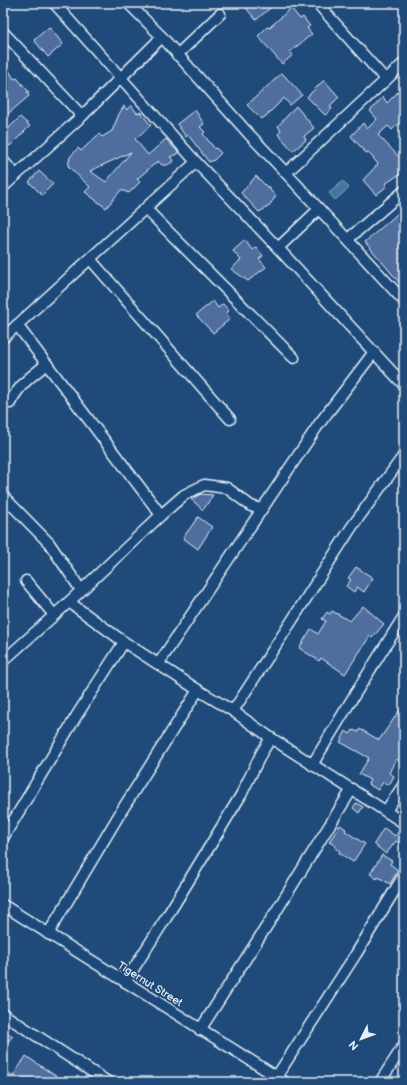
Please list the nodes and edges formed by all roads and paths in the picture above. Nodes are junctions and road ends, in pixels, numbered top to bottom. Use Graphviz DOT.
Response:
graph roads {
  1 [pos="54,3"];
  2 [pos="128,3"];
  3 [pos="316,3"];
  4 [pos="220,14"];
  5 [pos="3,32"];
  6 [pos="162,37"];
  7 [pos="177,55"];
  8 [pos="404,63"];
  9 [pos="121,78"];
  10 [pos="386,80"];
  11 [pos="82,116"];
  12 [pos="3,161"];
  13 [pos="196,162"];
  14 [pos="286,173"];
  15 [pos="16,176"];
  16 [pos="3,187"];
  17 [pos="404,191"];
  18 [pos="319,208"];
  19 [pos="146,209"];
  20 [pos="348,240"];
  21 [pos="278,248"];
  22 [pos="90,259"];
  23 [pos="404,301"];
  24 [pos="17,325"];
  25 [pos="3,338"];
  26 [pos="374,352"];
  27 [pos="294,358"];
  28 [pos="47,364"];
  29 [pos="404,385"];
  30 [pos="10,403"];
  31 [pos="230,419"];
  32 [pos="404,455"];
  33 [pos="3,496"];
  34 [pos="261,509"];
  35 [pos="161,514"];
  36 [pos="26,581"];
  37 [pos="81,590"];
  38 [pos="69,602"];
  39 [pos="54,614"];
  40 [pos="404,616"];
  41 [pos="124,642"];
  42 [pos="3,661"];
  43 [pos="159,663"];
  44 [pos="198,690"];
  45 [pos="233,711"];
  46 [pos="271,738"];
  47 [pos="312,765"];
  48 [pos="404,784"];
  49 [pos="352,789"];
  50 [pos="386,811"];
  51 [pos="404,823"];
  52 [pos="3,838"];
  53 [pos="404,875"];
  54 [pos="3,905"];
  55 [pos="48,934"];
  56 [pos="125,982"];
  57 [pos="3,1014"];
  58 [pos="200,1030"];
  59 [pos="404,1045"];
  60 [pos="278,1080"];
  61 [pos="108,1082"];
  62 [pos="380,1082"];
  1 -- 9 [label="street"];
  2 -- 6 [label="street"];
  3 -- 10 [label="street"];
  4 -- 7 [label="street"];
  5 -- 11 [label="street"];
  6 -- 7 [label="street"];
  6 -- 9 [label="street"];
  7 -- 14 [label="street"];
  8 -- 10 [label="street"];
  9 -- 11 [label="street"];
  9 -- 13 [label="street"];
  10 -- 14 [label="street"];
  11 -- 15 [label="street"];
  12 -- 15 [label="street"];
  13 -- 19 [label="street"];
  13 -- 21 [label="street"];
  14 -- 18 [label="street"];
  15 -- 16 [label="street"];
  17 -- 20 [label="street"];
  18 -- 20 [label="street"];
  18 -- 21 [label="street"];
  19 -- 22 [label="street"];
  19 -- 27 [label="street"];
  20 -- 23 [label="street"];
  21 -- 26 [label="street"];
  22 -- 24 [label="street"];
  22 -- 31 [label="street"];
  24 -- 25 [label="street"];
  24 -- 28 [label="street"];
  26 -- 29 [label="street"];
  26 -- 34 [label="street"];
  28 -- 30 [label="street"];
  28 -- 35 [label="street"];
  32 -- 45 [label="street"];
  33 -- 37 [label="street"];
  34 -- 35 [label="street"];
  34 -- 43 [label="street"];
  35 -- 37 [label="street"];
  36 -- 39 [label="street"];
  37 -- 38 [label="street"];
  38 -- 39 [label="street"];
  38 -- 41 [label="street"];
  39 -- 42 [label="street"];
  40 -- 47 [label="street"];
  41 -- 43 [label="street"];
  41 -- 52 [label="street"];
  43 -- 44 [label="street"];
  44 -- 45 [label="street"];
  44 -- 55 [label="street"];
  45 -- 46 [label="street"];
  46 -- 47 [label="street"];
  46 -- 56 [label="street"];
  47 -- 49 [label="street"];
  48 -- 50 [label="street"];
  49 -- 50 [label="street"];
  49 -- 58 [label="street"];
  50 -- 51 [label="street"];
  53 -- 60 [label="street"];
  54 -- 55 [label="street, Tigernut Street"];
  55 -- 56 [label="street, Tigernut Street"];
  56 -- 58 [label="street, Tigernut Street"];
  57 -- 61 [label="street"];
  58 -- 60 [label="street, Tigernut Street"];
  59 -- 62 [label="street"];
}
